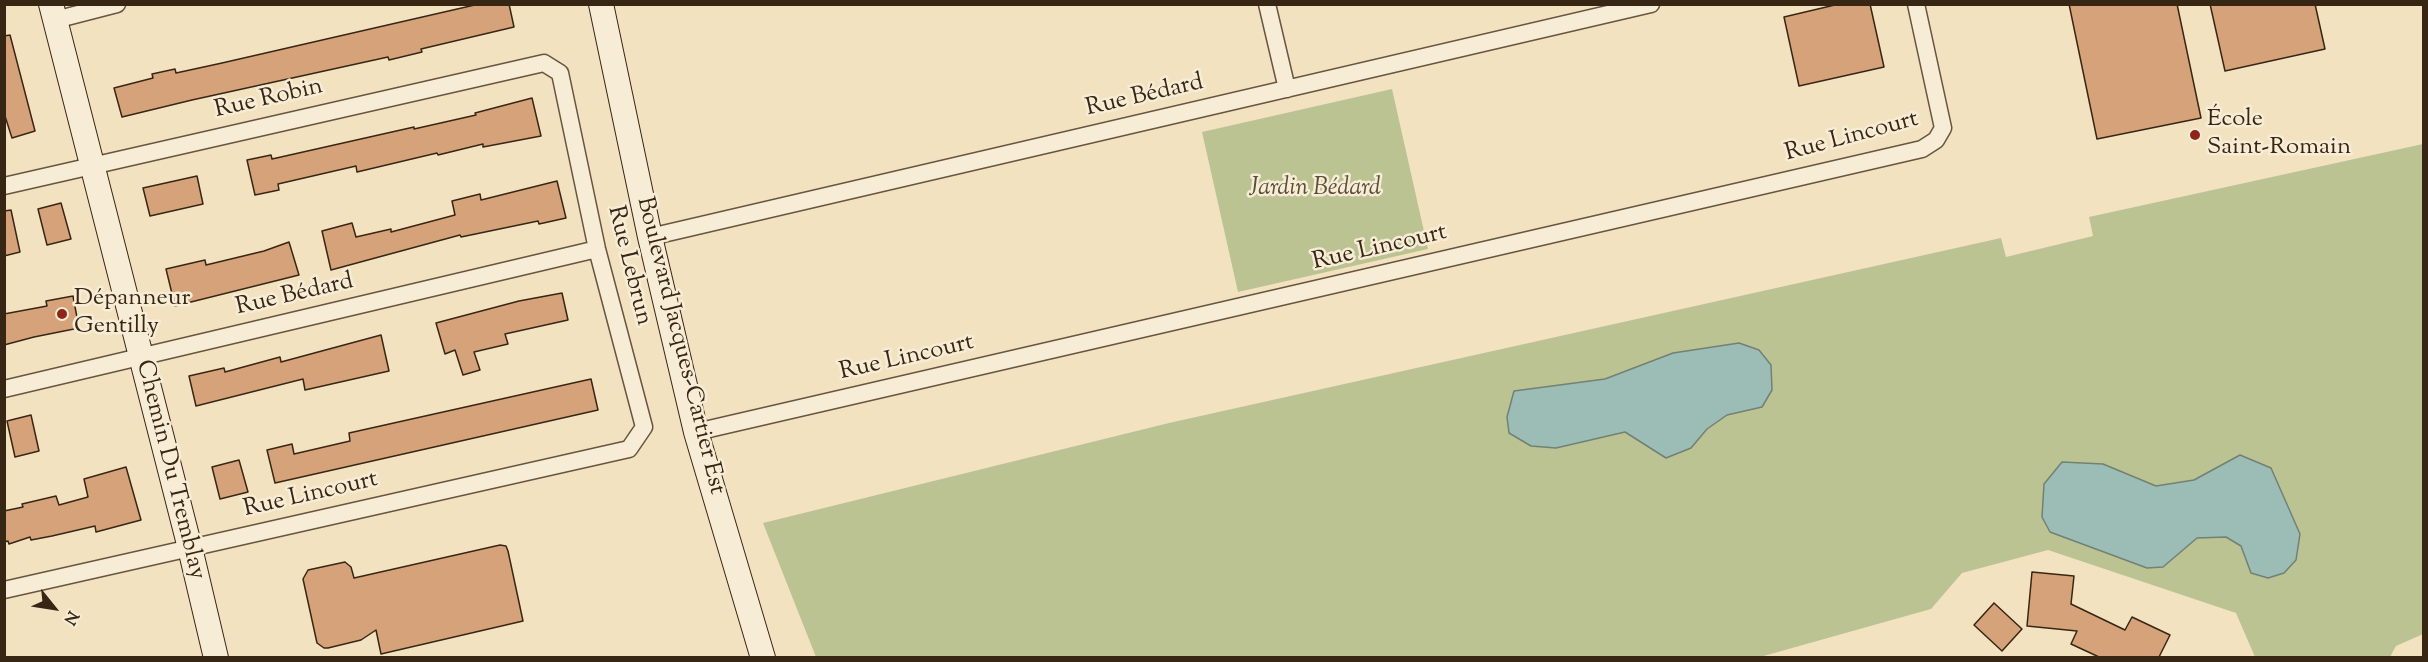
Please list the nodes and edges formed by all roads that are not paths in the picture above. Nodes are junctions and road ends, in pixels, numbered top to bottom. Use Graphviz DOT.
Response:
graph roads {
  1 [pos="117,4"];
  2 [pos="591,4"];
  3 [pos="602,4"];
  4 [pos="1267,4"];
  5 [pos="1651,4"];
  6 [pos="1916,4"];
  7 [pos="53,12"];
  8 [pos="605,31"];
  9 [pos="544,63"];
  10 [pos="1287,89"];
  11 [pos="92,164"];
  12 [pos="4,186"];
  13 [pos="650,237"];
  14 [pos="597,249"];
  15 [pos="140,357"];
  16 [pos="4,388"];
  17 [pos="696,432"];
  18 [pos="629,449"];
  19 [pos="190,548"];
  20 [pos="4,590"];
  21 [pos="216,657"];
  22 [pos="763,657"];
  1 -- 7 [label="street"];
  2 -- 8 [label="main road, Boulevard Jacques-Cartier Est"];
  3 -- 8 [label="main road, Boulevard Jacques-Cartier Est"];
  4 -- 10 [label="street"];
  5 -- 10 [label="street, Rue Bédard"];
  6 -- 17 [label="street, Rue Lincourt"];
  7 -- 11 [label="main road, Chemin Du Tremblay"];
  8 -- 13 [label="main road, Boulevard Jacques-Cartier Est"];
  9 -- 11 [label="street, Rue Robin"];
  9 -- 14 [label="street, Rue Lebrun"];
  10 -- 13 [label="street, Rue Bédard"];
  11 -- 12 [label="street, Rue Robin"];
  11 -- 15 [label="main road, Chemin Du Tremblay"];
  13 -- 17 [label="main road, Boulevard Jacques-Cartier Est"];
  14 -- 15 [label="street, Rue Bédard"];
  14 -- 18 [label="street, Rue Lebrun"];
  15 -- 16 [label="street, Rue Bédard"];
  15 -- 19 [label="main road, Chemin Du Tremblay"];
  17 -- 22 [label="main road, Boulevard Jacques-Cartier Est"];
  18 -- 19 [label="street, Rue Lincourt"];
  19 -- 20 [label="street, Rue Lincourt"];
  19 -- 21 [label="main road, Chemin Du Tremblay"];
}
